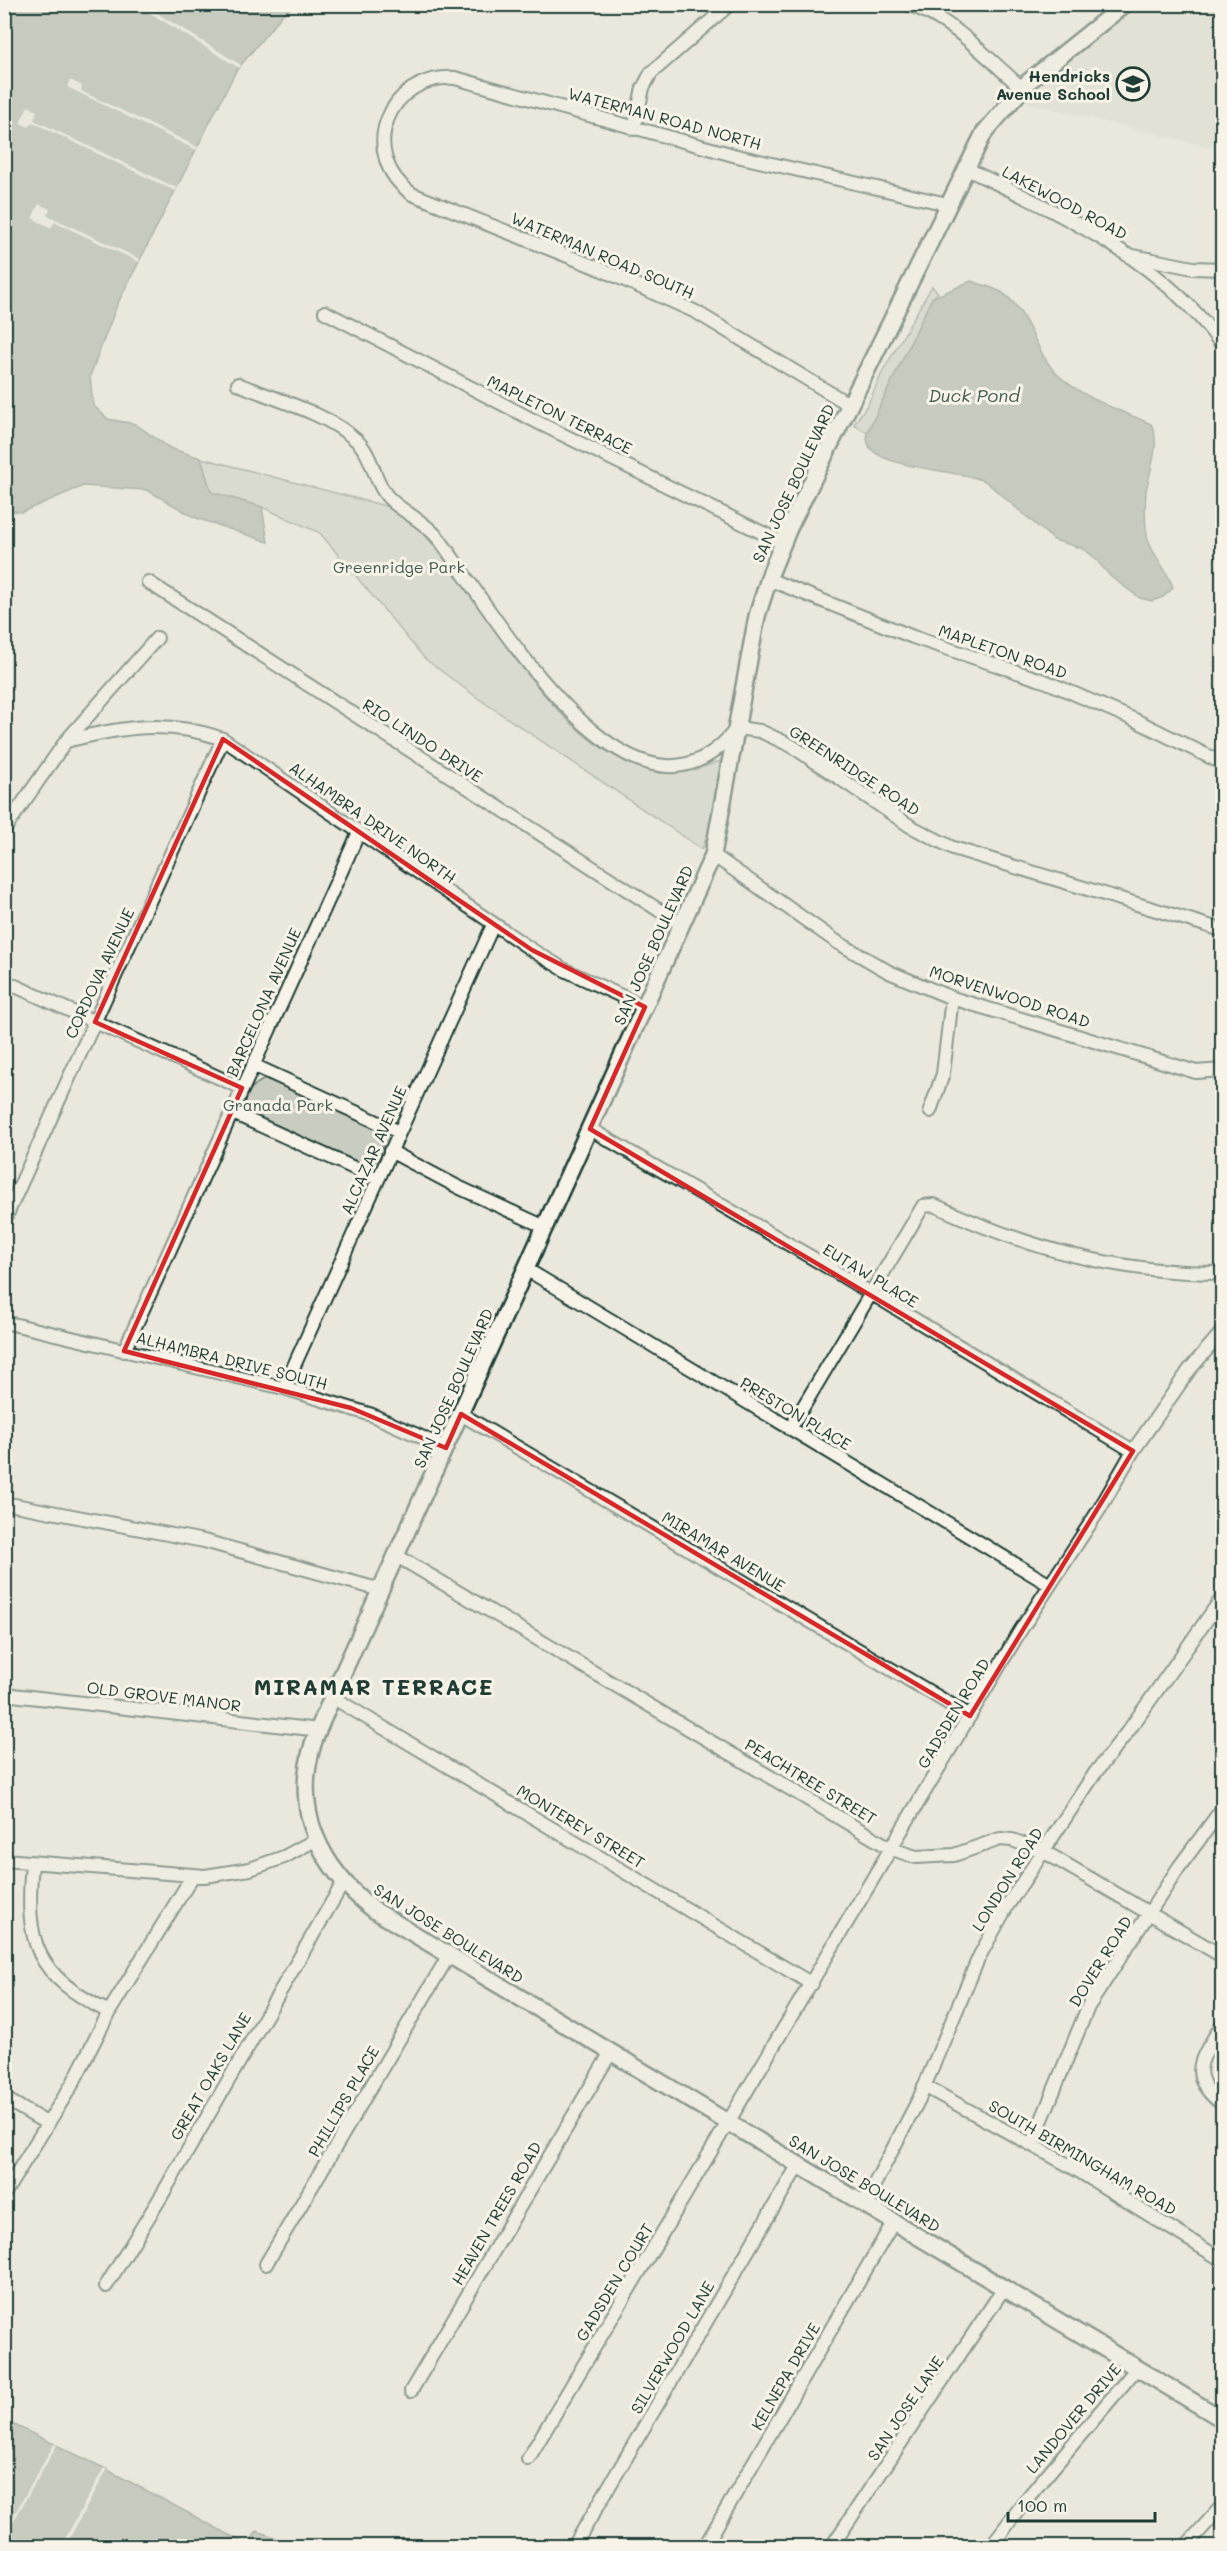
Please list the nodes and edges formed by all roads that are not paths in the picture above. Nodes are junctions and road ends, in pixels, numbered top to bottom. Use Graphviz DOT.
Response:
graph roads {
  1 [pos="730,4"];
  2 [pos="907,4"];
  3 [pos="1125,4"];
  4 [pos="1022,87"];
  5 [pos="388,116"];
  6 [pos="634,129"];
  7 [pos="965,168"];
  8 [pos="948,204"];
  9 [pos="1127,254"];
  10 [pos="1222,268"];
  11 [pos="325,312"];
  12 [pos="1222,345"];
  13 [pos="238,384"];
  14 [pos="850,405"];
  15 [pos="783,543"];
  16 [pos="768,579"];
  17 [pos="148,582"];
  18 [pos="157,638"];
  19 [pos="737,728"];
  20 [pos="223,739"];
  21 [pos="66,741"];
  22 [pos="1222,763"];
  23 [pos="4,830"];
  24 [pos="359,832"];
  25 [pos="713,855"];
  26 [pos="493,925"];
  27 [pos="682,925"];
  28 [pos="1222,930"];
  29 [pos="4,981"];
  30 [pos="952,998"];
  31 [pos="645,1006"];
  32 [pos="95,1022"];
  33 [pos="253,1065"];
  34 [pos="1222,1070"];
  35 [pos="242,1088"];
  36 [pos="930,1111"];
  37 [pos="231,1112"];
  38 [pos="590,1129"];
  39 [pos="399,1132"];
  40 [pos="390,1151"];
  41 [pos="378,1179"];
  42 [pos="4,1221"];
  43 [pos="545,1227"];
  44 [pos="526,1269"];
  45 [pos="1222,1273"];
  46 [pos="871,1294"];
  47 [pos="4,1322"];
  48 [pos="1222,1332"];
  49 [pos="124,1351"];
  50 [pos="284,1388"];
  51 [pos="461,1414"];
  52 [pos="790,1429"];
  53 [pos="446,1448"];
  54 [pos="1133,1451"];
  55 [pos="4,1503"];
  56 [pos="397,1556"];
  57 [pos="1050,1585"];
  58 [pos="381,1590"];
  59 [pos="1222,1598"];
  60 [pos="4,1694"];
  61 [pos="332,1697"];
  62 [pos="970,1716"];
  63 [pos="319,1730"];
  64 [pos="1222,1809"];
  65 [pos="317,1839"];
  66 [pos="892,1849"];
  67 [pos="1043,1851"];
  68 [pos="4,1860"];
  69 [pos="32,1863"];
  70 [pos="192,1877"];
  71 [pos="343,1882"];
  72 [pos="1149,1914"];
  73 [pos="449,1955"];
  74 [pos="1222,1956"];
  75 [pos="812,1984"];
  76 [pos="109,2012"];
  77 [pos="1222,2025"];
  78 [pos="611,2052"];
  79 [pos="924,2086"];
  80 [pos="4,2098"];
  81 [pos="1222,2104"];
  82 [pos="730,2123"];
  83 [pos="48,2124"];
  84 [pos="1032,2144"];
  85 [pos="799,2164"];
  86 [pos="4,2194"];
  87 [pos="864,2204"];
  88 [pos="894,2221"];
  89 [pos="1222,2260"];
  90 [pos="266,2264"];
  91 [pos="106,2286"];
  92 [pos="1004,2288"];
  93 [pos="1137,2368"];
  94 [pos="411,2391"];
  95 [pos="1222,2419"];
  96 [pos="528,2459"];
  97 [pos="1222,2506"];
  98 [pos="574,2547"];
  99 [pos="705,2547"];
  100 [pos="832,2547"];
  101 [pos="991,2547"];
  102 [pos="1186,2547"];
  1 -- 6 [label="street"];
  2 -- 4 [label="street"];
  3 -- 4 [label="street, SAN JOSE BOULEVARD"];
  4 -- 7 [label="street, SAN JOSE BOULEVARD"];
  5 -- 6 [label="street, WATERMAN ROAD NORTH"];
  5 -- 14 [label="street, WATERMAN ROAD SOUTH"];
  6 -- 8 [label="street, WATERMAN ROAD NORTH"];
  7 -- 8 [label="street, SAN JOSE BOULEVARD"];
  7 -- 9 [label="street, LAKEWOOD ROAD"];
  8 -- 14 [label="street, SAN JOSE BOULEVARD"];
  9 -- 10 [label="street"];
  9 -- 12 [label="street, LAKEWOOD ROAD"];
  11 -- 15 [label="street, MAPLETON TERRACE"];
  13 -- 19 [label="street"];
  14 -- 15 [label="street, SAN JOSE BOULEVARD"];
  15 -- 16 [label="street, SAN JOSE BOULEVARD"];
  16 -- 19 [label="street, SAN JOSE BOULEVARD"];
  16 -- 22 [label="street, MAPLETON ROAD"];
  17 -- 27 [label="street, RIO LINDO DRIVE"];
  18 -- 21 [label="street"];
  19 -- 25 [label="street, SAN JOSE BOULEVARD"];
  19 -- 28 [label="street, GREENRIDGE ROAD"];
  20 -- 21 [label="street, ALHAMBRA DRIVE NORTH"];
  20 -- 24 [label="street, ALHAMBRA DRIVE NORTH"];
  20 -- 32 [label="street, CORDOVA AVENUE"];
  21 -- 23 [label="street"];
  24 -- 26 [label="street, ALHAMBRA DRIVE NORTH"];
  24 -- 33 [label="street, BARCELONA AVENUE"];
  25 -- 27 [label="street, SAN JOSE BOULEVARD"];
  25 -- 30 [label="street, MORVENWOOD ROAD"];
  26 -- 31 [label="street, ALHAMBRA DRIVE NORTH"];
  26 -- 39 [label="street, ALCAZAR AVENUE"];
  27 -- 31 [label="street, SAN JOSE BOULEVARD"];
  29 -- 32 [label="street"];
  30 -- 34 [label="street, MORVENWOOD ROAD"];
  30 -- 36 [label="street"];
  31 -- 38 [label="street, SAN JOSE BOULEVARD"];
  32 -- 35 [label="street"];
  32 -- 42 [label="street, CORDOVA AVENUE"];
  33 -- 35 [label="street, BARCELONA AVENUE"];
  33 -- 39 [label="street"];
  35 -- 37 [label="street, BARCELONA AVENUE"];
  37 -- 41 [label="street"];
  37 -- 49 [label="street, BARCELONA AVENUE"];
  38 -- 43 [label="street, SAN JOSE BOULEVARD"];
  38 -- 46 [label="street, EUTAW PLACE"];
  39 -- 40 [label="street, ALCAZAR AVENUE"];
  40 -- 41 [label="street, ALCAZAR AVENUE"];
  40 -- 43 [label="street"];
  41 -- 50 [label="street, ALCAZAR AVENUE"];
  43 -- 44 [label="street, SAN JOSE BOULEVARD"];
  44 -- 51 [label="street, SAN JOSE BOULEVARD"];
  44 -- 52 [label="street, PRESTON PLACE"];
  45 -- 46 [label="street"];
  46 -- 52 [label="street"];
  46 -- 54 [label="street, EUTAW PLACE"];
  47 -- 49 [label="street, ALHAMBRA DRIVE SOUTH"];
  48 -- 54 [label="street, GADSDEN ROAD"];
  49 -- 50 [label="street, ALHAMBRA DRIVE SOUTH"];
  50 -- 53 [label="street, ALHAMBRA DRIVE SOUTH"];
  51 -- 53 [label="street, SAN JOSE BOULEVARD"];
  51 -- 62 [label="street, MIRAMAR AVENUE"];
  52 -- 57 [label="street, PRESTON PLACE"];
  53 -- 56 [label="street, SAN JOSE BOULEVARD"];
  54 -- 57 [label="street, GADSDEN ROAD"];
  55 -- 58 [label="street"];
  56 -- 58 [label="street, SAN JOSE BOULEVARD"];
  56 -- 66 [label="street, PEACHTREE STREET"];
  57 -- 62 [label="street, GADSDEN ROAD"];
  58 -- 61 [label="street, SAN JOSE BOULEVARD"];
  59 -- 67 [label="street, LONDON ROAD"];
  60 -- 63 [label="street, OLD GROVE MANOR"];
  61 -- 63 [label="street, SAN JOSE BOULEVARD"];
  61 -- 75 [label="street, MONTEREY STREET"];
  62 -- 66 [label="street, GADSDEN ROAD"];
  63 -- 65 [label="street, SAN JOSE BOULEVARD"];
  64 -- 72 [label="street, DOVER ROAD"];
  65 -- 70 [label="street"];
  65 -- 71 [label="street, SAN JOSE BOULEVARD"];
  66 -- 67 [label="street, PEACHTREE STREET"];
  66 -- 75 [label="street, GADSDEN ROAD"];
  67 -- 72 [label="street, PEACHTREE STREET"];
  67 -- 79 [label="street, LONDON ROAD"];
  68 -- 69 [label="street"];
  69 -- 70 [label="street"];
  69 -- 76 [label="street"];
  70 -- 76 [label="street"];
  71 -- 73 [label="street, SAN JOSE BOULEVARD"];
  71 -- 91 [label="street, GREAT OAKS LANE"];
  72 -- 74 [label="street, PEACHTREE STREET"];
  72 -- 84 [label="street, DOVER ROAD"];
  73 -- 78 [label="street, SAN JOSE BOULEVARD"];
  73 -- 90 [label="street, PHILLIPS PLACE"];
  75 -- 82 [label="street, GADSDEN ROAD"];
  76 -- 83 [label="street"];
  77 -- 81 [label="street"];
  78 -- 82 [label="street, SAN JOSE BOULEVARD"];
  78 -- 94 [label="street, HEAVEN TREES ROAD"];
  79 -- 84 [label="street, SOUTH BIRMINGHAM ROAD"];
  79 -- 87 [label="street, LONDON ROAD"];
  80 -- 83 [label="street"];
  82 -- 85 [label="street, SAN JOSE BOULEVARD"];
  82 -- 96 [label="street, GADSDEN COURT"];
  83 -- 86 [label="street"];
  84 -- 89 [label="street, SOUTH BIRMINGHAM ROAD"];
  85 -- 87 [label="street, SAN JOSE BOULEVARD"];
  85 -- 98 [label="street, SILVERWOOD LANE"];
  87 -- 88 [label="street, SAN JOSE BOULEVARD"];
  88 -- 92 [label="street, SAN JOSE BOULEVARD"];
  88 -- 99 [label="street, KELNEPA DRIVE"];
  92 -- 93 [label="street, SAN JOSE BOULEVARD"];
  92 -- 100 [label="street, SAN JOSE LANE"];
  93 -- 95 [label="street, SAN JOSE BOULEVARD"];
  93 -- 101 [label="street, LANDOVER DRIVE"];
  97 -- 102 [label="street"];
}
